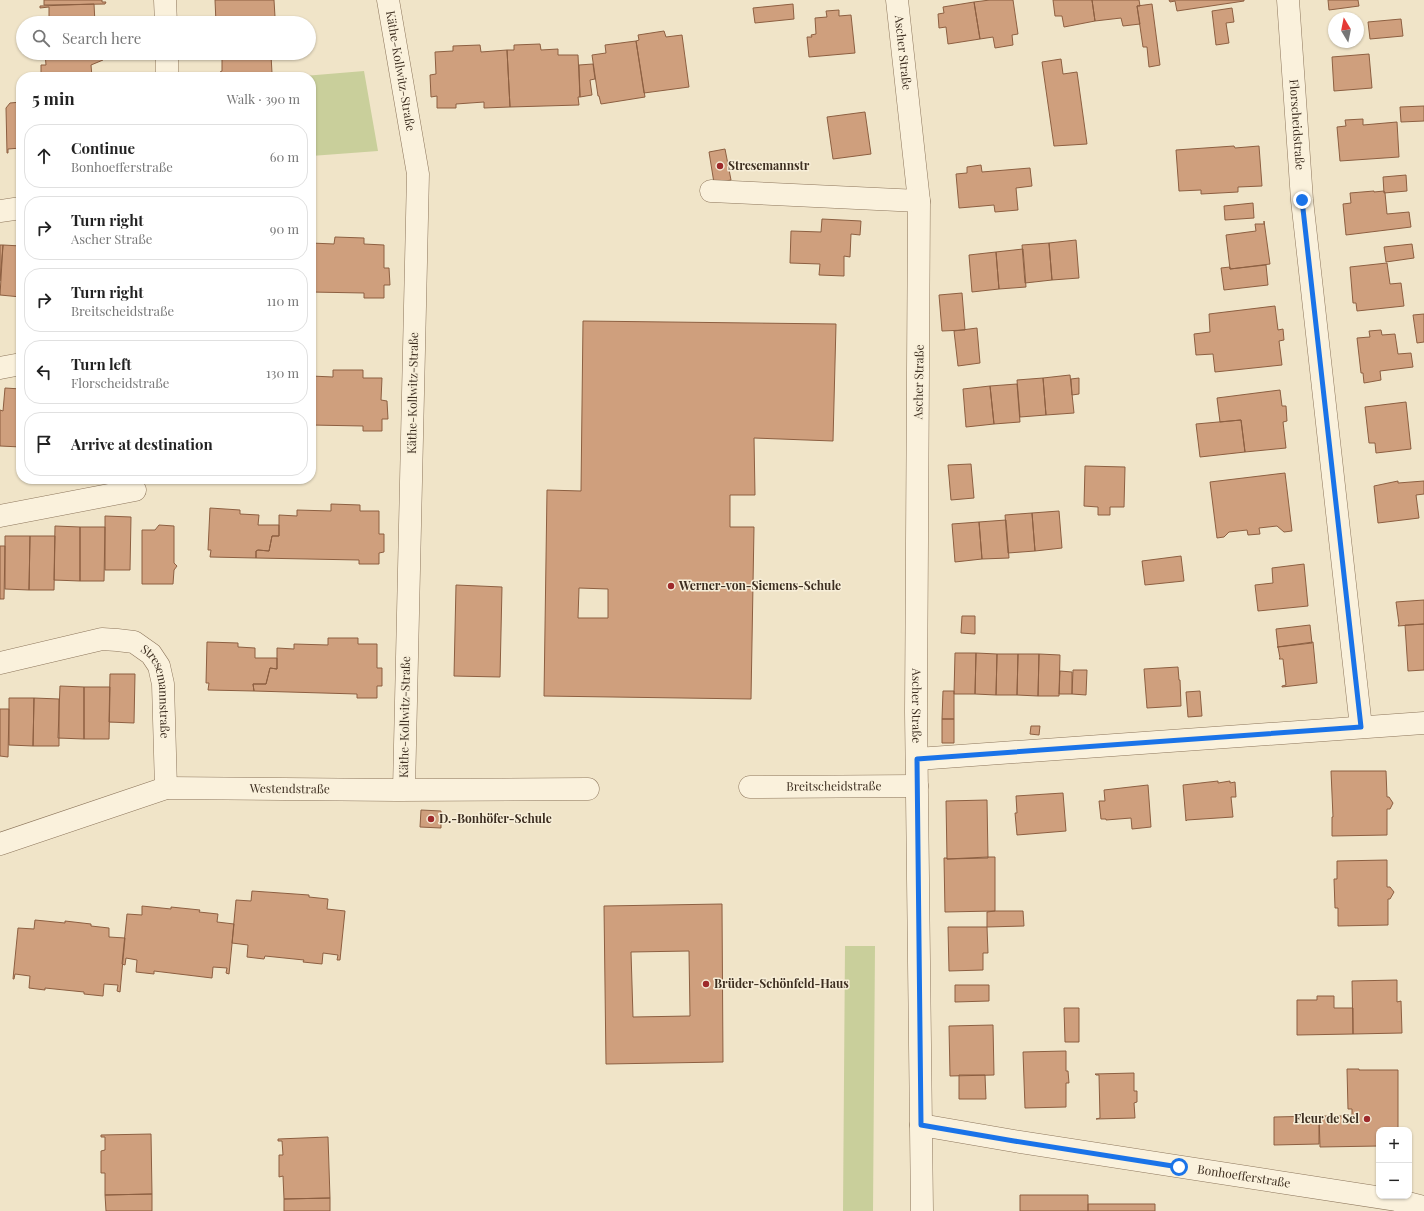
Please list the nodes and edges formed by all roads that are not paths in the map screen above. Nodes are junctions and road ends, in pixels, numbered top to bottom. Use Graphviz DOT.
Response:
graph roads {
  1 [pos="165,0"];
  2 [pos="388,0"];
  3 [pos="897,0"];
  4 [pos="1288,0"];
  5 [pos="166,16"];
  6 [pos="166,60"];
  7 [pos="167,72"];
  8 [pos="711,191"];
  9 [pos="919,201"];
  10 [pos="16,208"];
  11 [pos="0,210"];
  12 [pos="16,365"];
  13 [pos="0,368"];
  14 [pos="135,490"];
  15 [pos="0,516"];
  16 [pos="0,663"];
  17 [pos="1424,723"];
  18 [pos="1361,727"];
  19 [pos="917,759"];
  20 [pos="917,786"];
  21 [pos="750,787"];
  22 [pos="166,788"];
  23 [pos="588,789"];
  24 [pos="404,790"];
  25 [pos="0,844"];
  26 [pos="921,1125"];
  27 [pos="1417,1205"];
  28 [pos="922,1211"];
  1 -- 5 [label="street"];
  2 -- 24 [label="street, Käthe-Kollwitz-Straße"];
  3 -- 9 [label="street, Ascher Straße"];
  4 -- 18 [label="street, Florscheidstraße"];
  6 -- 7 [label="street"];
  8 -- 9 [label="street"];
  9 -- 19 [label="street, Ascher Straße"];
  10 -- 11 [label="street"];
  12 -- 13 [label="street"];
  14 -- 15 [label="street"];
  16 -- 22 [label="street, Stresemannstraße"];
  17 -- 18 [label="street"];
  18 -- 19 [label="street"];
  19 -- 20 [label="street, Ascher Straße"];
  20 -- 21 [label="street, Breitscheidstraße"];
  20 -- 26 [label="street, Ascher Straße"];
  22 -- 24 [label="street, Westendstraße"];
  22 -- 25 [label="street, Westendstraße"];
  23 -- 24 [label="street, Westendstraße"];
  26 -- 27 [label="street, Bonhoefferstraße"];
  26 -- 28 [label="street, Ascher Straße"];
}
